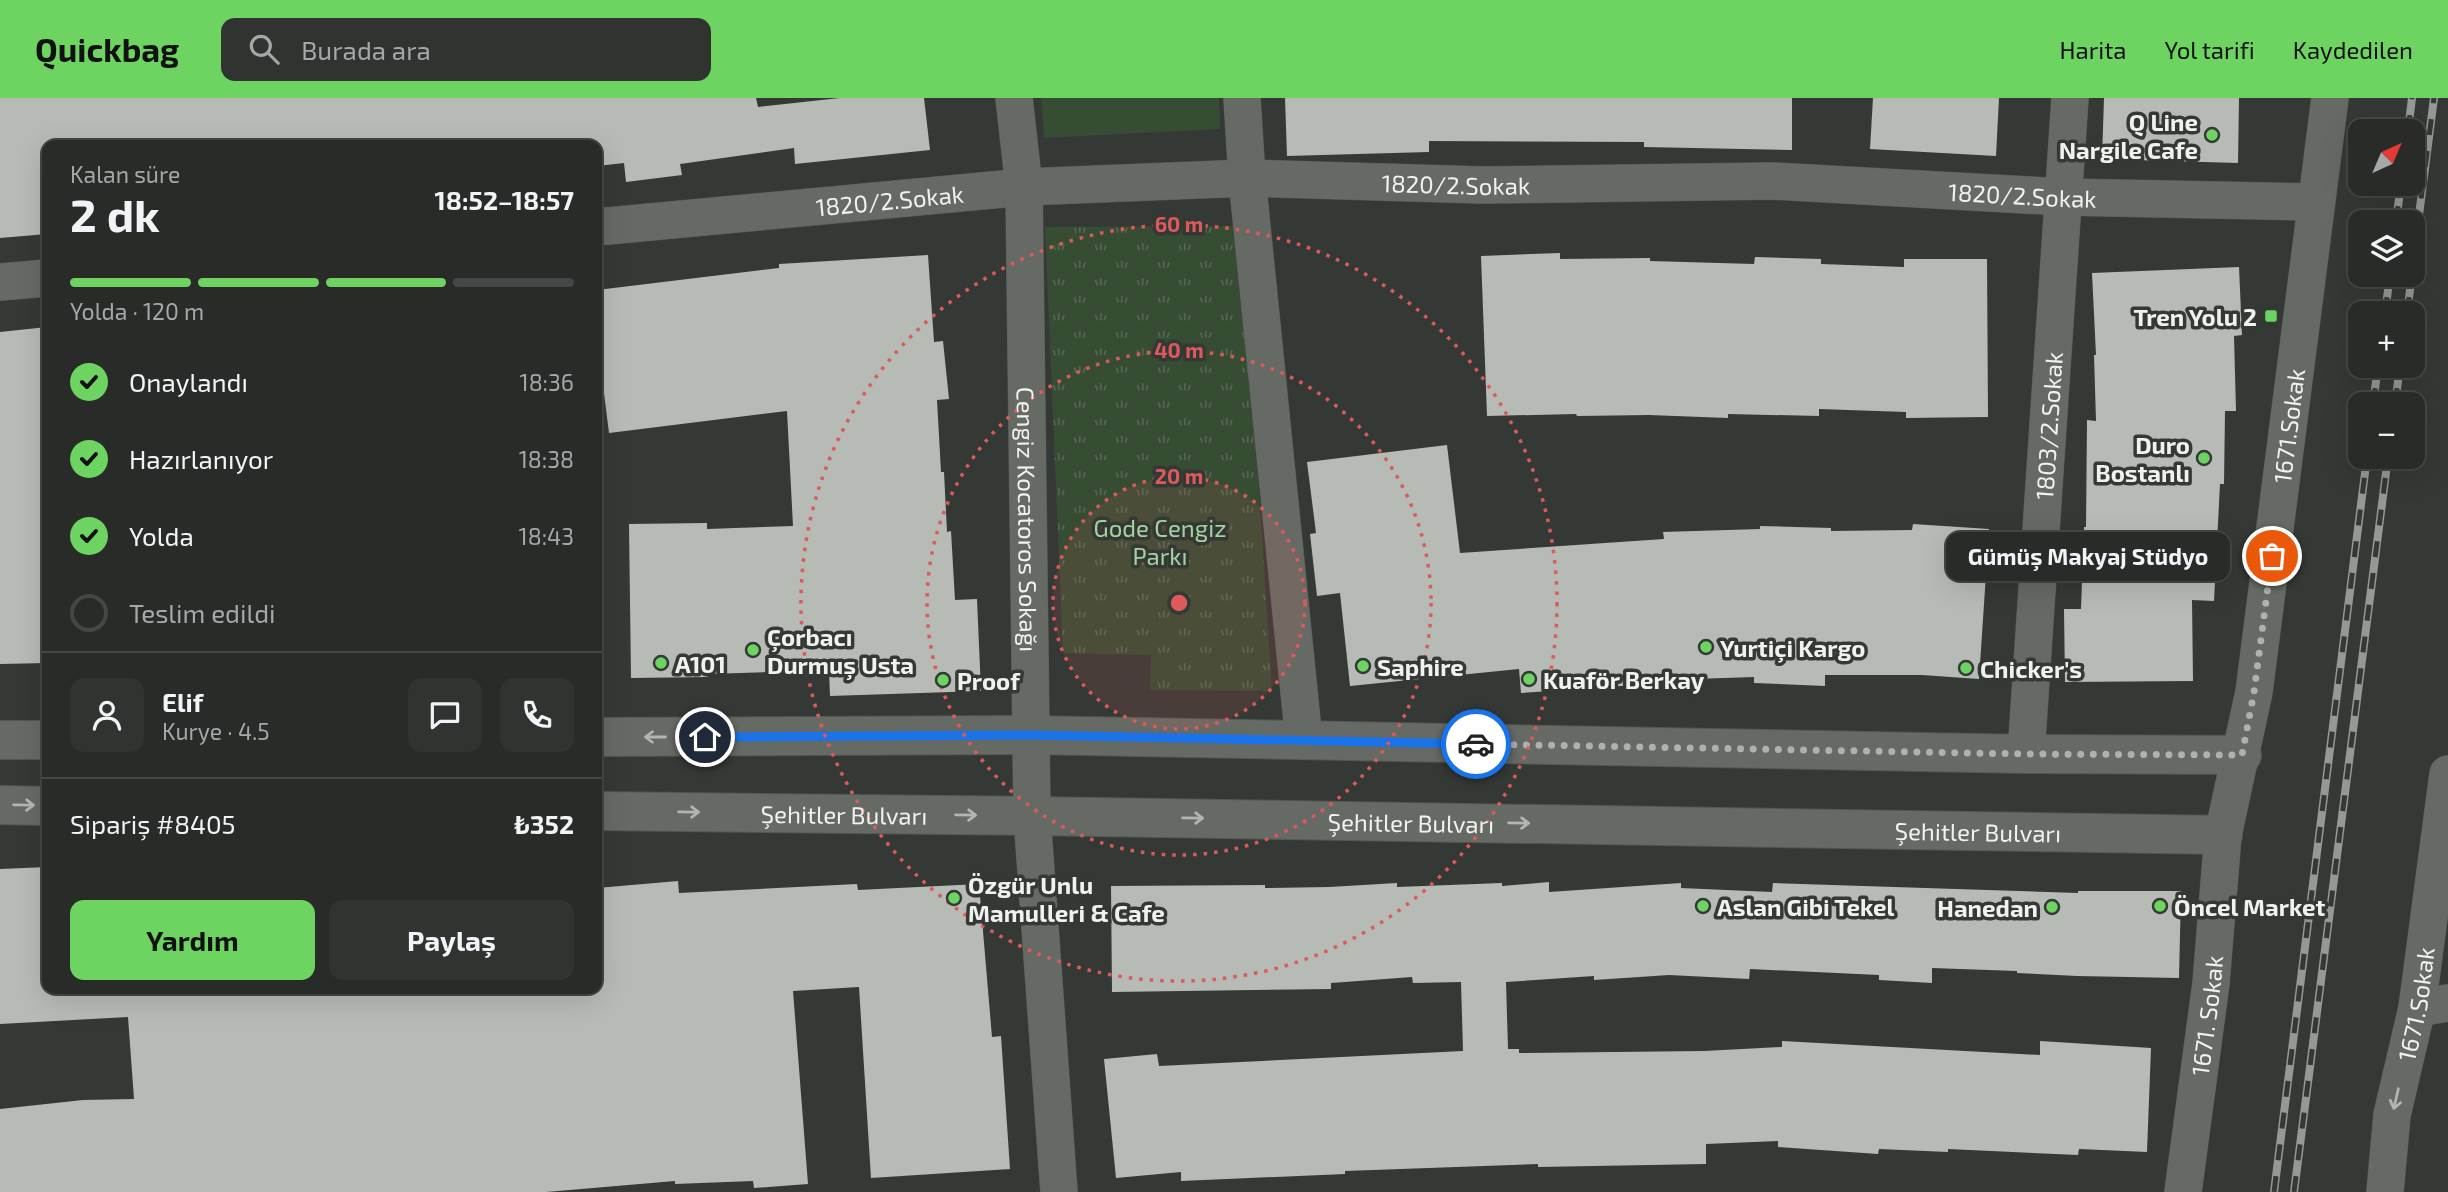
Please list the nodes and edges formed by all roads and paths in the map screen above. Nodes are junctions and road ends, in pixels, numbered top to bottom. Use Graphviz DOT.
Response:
graph roads {
  1 [pos="1014,98"];
  2 [pos="1242,98"];
  3 [pos="2070,98"];
  4 [pos="2330,98"];
  5 [pos="1247,178"];
  6 [pos="1024,187"];
  7 [pos="2064,197"];
  8 [pos="2316,202"];
  9 [pos="602,227"];
  10 [pos="42,278"];
  11 [pos="0,282"];
  12 [pos="1031,735"];
  13 [pos="602,737"];
  14 [pos="0,740"];
  15 [pos="42,740"];
  16 [pos="1304,741"];
  17 [pos="2026,754"];
  18 [pos="2242,755"];
  19 [pos="2448,774"];
  20 [pos="0,805"];
  21 [pos="42,806"];
  22 [pos="602,811"];
  23 [pos="1032,816"];
  24 [pos="2223,835"];
  25 [pos="2432,1006"];
  26 [pos="1059,1192"];
  27 [pos="2183,1192"];
  28 [pos="2385,1192"];
  1 -- 6 [label="street, Cengiz Kocatoros Sokağı"];
  2 -- 5 [label="street"];
  3 -- 7 [label="street, 1803/2.Sokak"];
  4 -- 8 [label="street, 1671.Sokak"];
  5 -- 6 [label="street, 1820/2.Sokak"];
  5 -- 7 [label="street, 1820/2.Sokak"];
  5 -- 16 [label="street"];
  6 -- 9 [label="street, 1820/2.Sokak"];
  6 -- 12 [label="street, Cengiz Kocatoros Sokağı"];
  7 -- 8 [label="street, 1820/2.Sokak"];
  7 -- 17 [label="street, 1803/2.Sokak"];
  8 -- 18 [label="street, 1671.Sokak"];
  10 -- 11 [label="street"];
  12 -- 13 [label="street, one-way"];
  12 -- 16 [label="street"];
  12 -- 23 [label="street, Cengiz Kocatoros Sokağı"];
  14 -- 15 [label="street"];
  16 -- 17 [label="street"];
  17 -- 18 [label="street"];
  18 -- 24 [label="street, 1671. Sokak"];
  19 -- 25 [label="street, 1671.Sokak"];
  20 -- 21 [label="street, one-way"];
  22 -- 23 [label="street, Şehitler Bulvarı, one-way"];
  23 -- 24 [label="street, Şehitler Bulvarı, one-way"];
  23 -- 26 [label="street, Cengiz Kocatoros Sokağı"];
  24 -- 27 [label="street, 1671. Sokak"];
  25 -- 28 [label="street, 1671.Sokak, one-way"];
}
